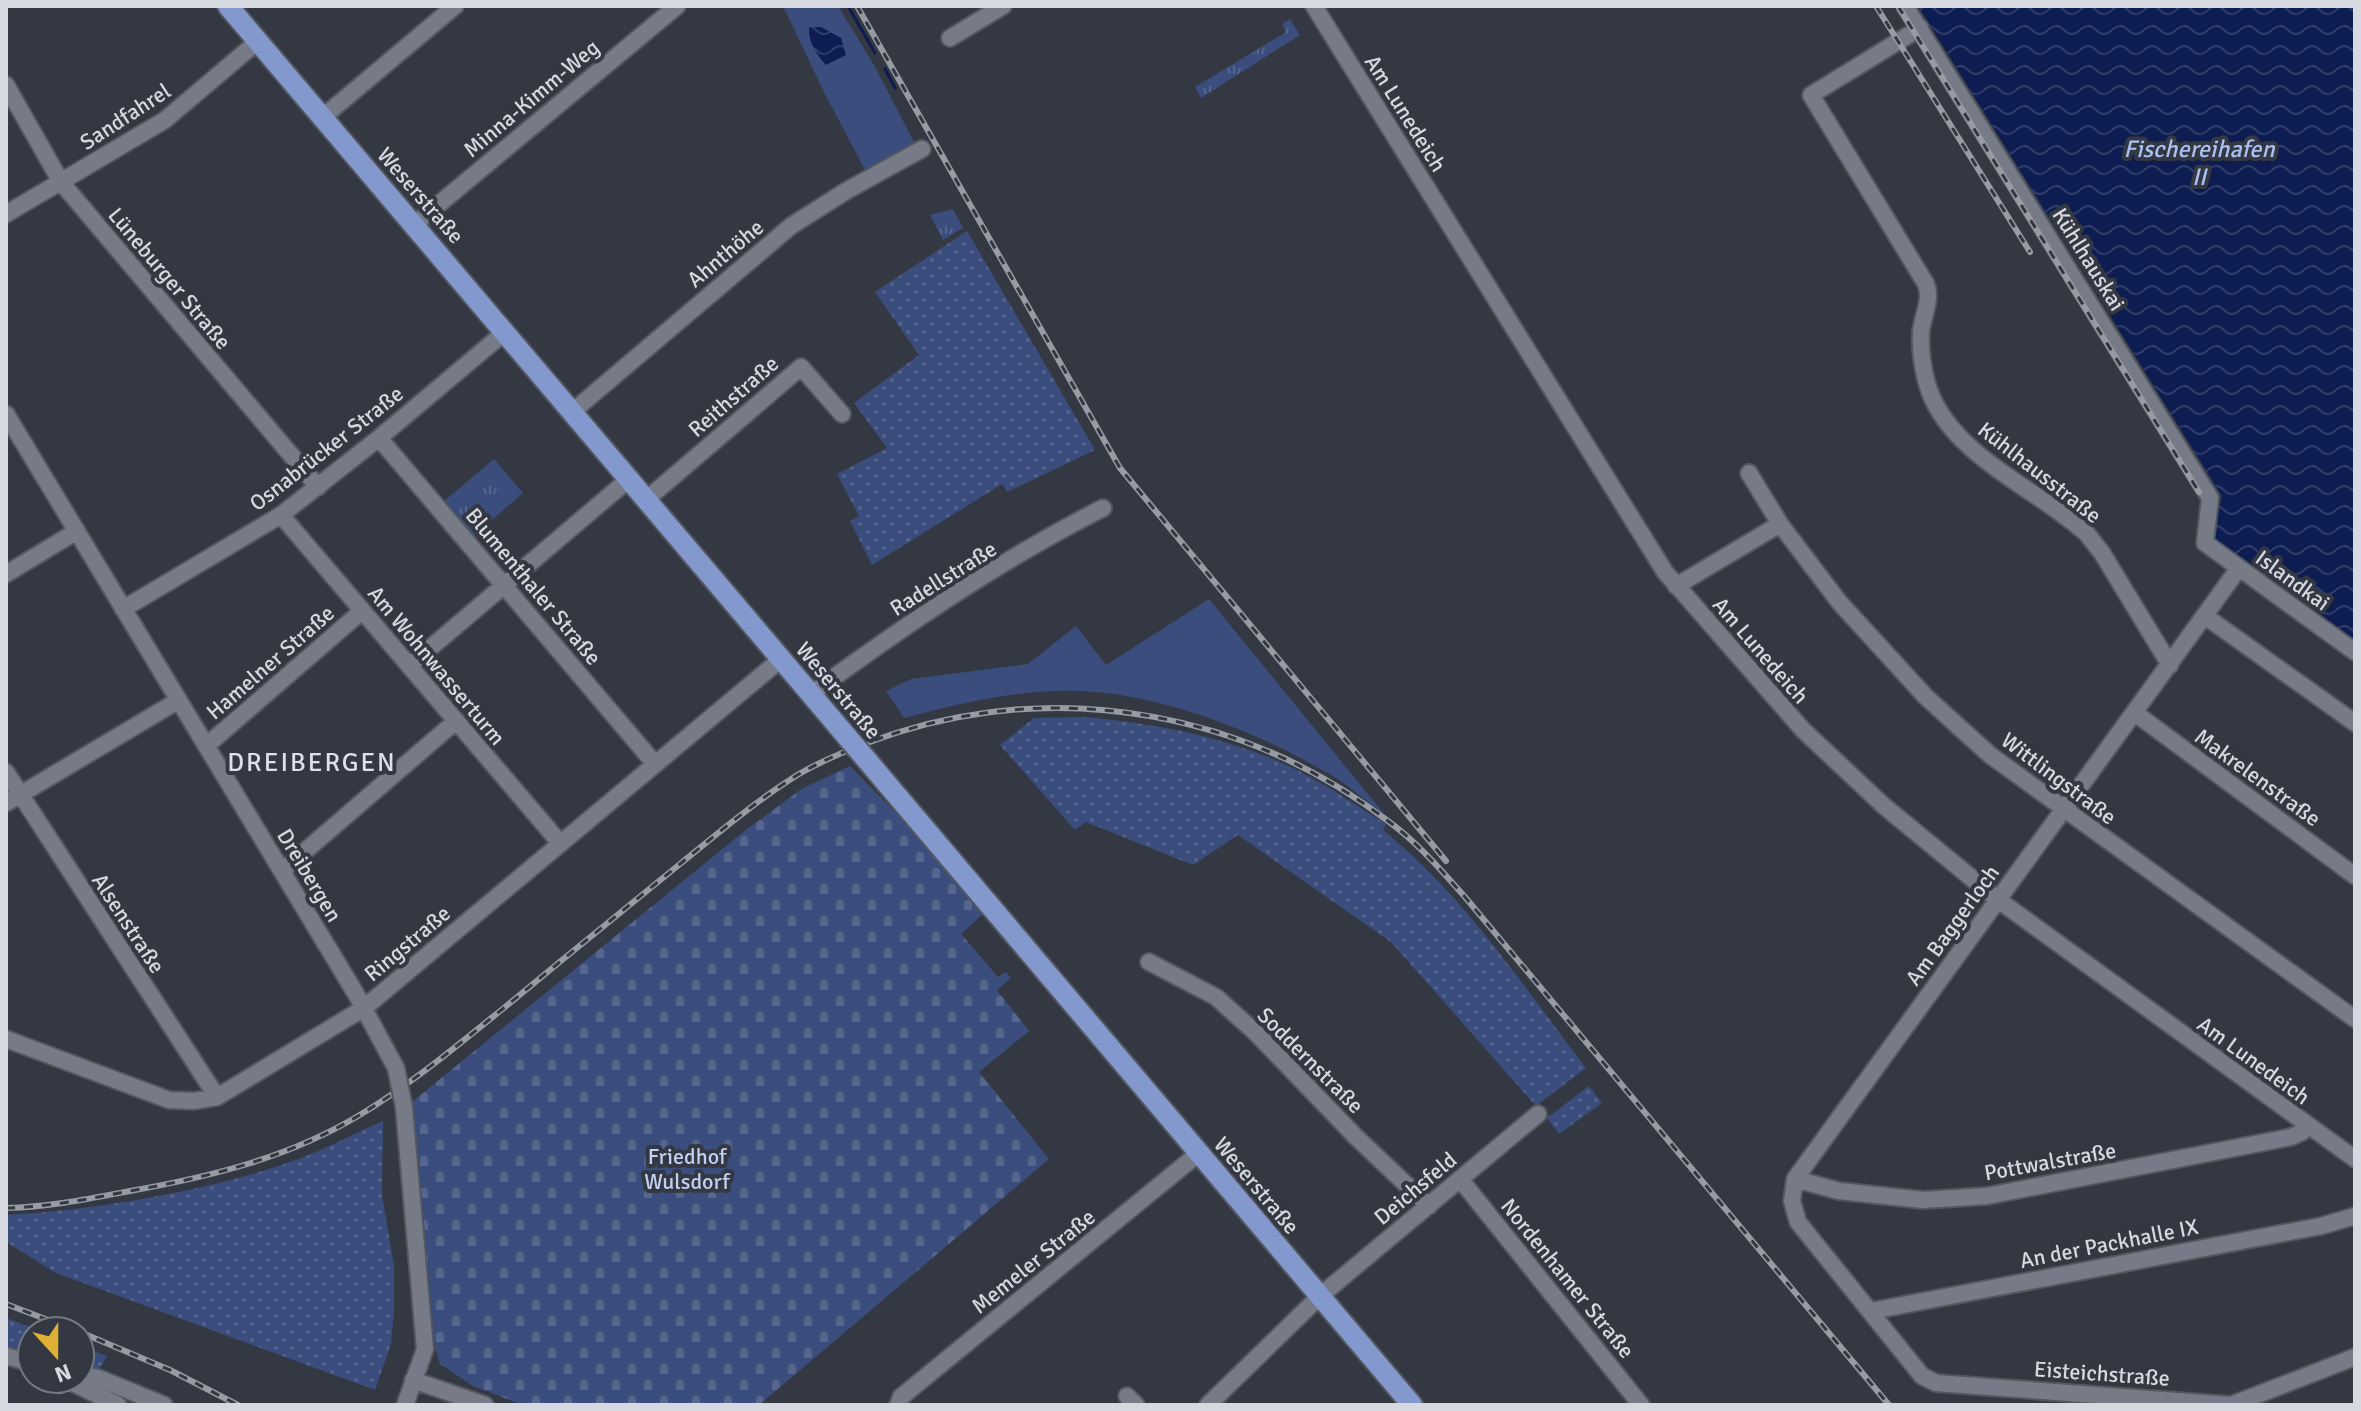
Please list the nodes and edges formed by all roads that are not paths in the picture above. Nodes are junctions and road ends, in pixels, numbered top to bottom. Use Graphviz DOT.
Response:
graph roads {
  1 [pos="228,6"];
  2 [pos="455,6"];
  3 [pos="677,6"];
  4 [pos="1003,6"];
  5 [pos="1314,6"];
  6 [pos="1905,6"];
  7 [pos="1920,28"];
  8 [pos="950,38"];
  9 [pos="258,41"];
  10 [pos="6,85"];
  11 [pos="323,117"];
  12 [pos="922,149"];
  13 [pos="61,182"];
  14 [pos="6,214"];
  15 [pos="415,224"];
  16 [pos="505,332"];
  17 [pos="572,412"];
  18 [pos="6,414"];
  19 [pos="842,414"];
  20 [pos="379,438"];
  21 [pos="1749,473"];
  22 [pos="629,479"];
  23 [pos="318,487"];
  24 [pos="647,499"];
  25 [pos="1103,508"];
  26 [pos="281,515"];
  27 [pos="1780,524"];
  28 [pos="77,531"];
  29 [pos="2205,543"];
  30 [pos="2239,568"];
  31 [pos="6,574"];
  32 [pos="506,585"];
  33 [pos="1676,586"];
  34 [pos="123,609"];
  35 [pos="362,611"];
  36 [pos="2205,616"];
  37 [pos="2355,652"];
  38 [pos="781,659"];
  39 [pos="2170,665"];
  40 [pos="409,666"];
  41 [pos="811,694"];
  42 [pos="179,700"];
  43 [pos="2135,713"];
  44 [pos="456,721"];
  45 [pos="2355,723"];
  46 [pos="206,746"];
  47 [pos="655,764"];
  48 [pos="6,772"];
  49 [pos="13,799"];
  50 [pos="2063,810"];
  51 [pos="560,843"];
  52 [pos="282,871"];
  53 [pos="2355,876"];
  54 [pos="1997,899"];
  55 [pos="1149,962"];
  56 [pos="364,1008"];
  57 [pos="2355,1019"];
  58 [pos="6,1039"];
  59 [pos="217,1097"];
  60 [pos="1538,1114"];
  61 [pos="2307,1125"];
  62 [pos="1199,1153"];
  63 [pos="2355,1159"];
  64 [pos="1460,1179"];
  65 [pos="1795,1179"];
  66 [pos="1429,1206"];
  67 [pos="2355,1216"];
  68 [pos="1320,1296"];
  69 [pos="1871,1311"];
  70 [pos="2355,1357"];
  71 [pos="96,1378"];
  72 [pos="413,1380"];
  73 [pos="96,1394"];
  74 [pos="118,1405"];
  75 [pos="164,1405"];
  76 [pos="405,1405"];
  77 [pos="485,1405"];
  78 [pos="898,1405"];
  79 [pos="1208,1405"];
  80 [pos="1412,1405"];
  81 [pos="1641,1405"];
  82 [pos="2231,1405"];
  1 -- 9 [label="main road, Weserstraße"];
  2 -- 11 [label="street"];
  3 -- 15 [label="street, Minna-Kimm-Weg"];
  4 -- 8 [label="street"];
  5 -- 33 [label="street, Am Lunedeich"];
  6 -- 7 [label="street, Kühlhauskai"];
  7 -- 29 [label="street, Kühlhauskai"];
  7 -- 39 [label="street, Kühlhausstraße"];
  9 -- 11 [label="main road, Weserstraße"];
  9 -- 13 [label="street, Sandfahrel"];
  10 -- 13 [label="street, Lüneburger Straße"];
  11 -- 15 [label="main road, Weserstraße"];
  12 -- 17 [label="street, Ahnthöhe"];
  13 -- 14 [label="street, Sandfahrel"];
  13 -- 23 [label="street, Lüneburger Straße"];
  15 -- 16 [label="main road, Weserstraße"];
  16 -- 17 [label="main road, Weserstraße"];
  16 -- 20 [label="street, Osnabrücker Straße"];
  17 -- 22 [label="main road, Weserstraße"];
  18 -- 28 [label="street, Dreibergen"];
  19 -- 24 [label="street, Reithstraße"];
  20 -- 23 [label="street, Osnabrücker Straße"];
  20 -- 32 [label="street, Blumenthaler Straße"];
  21 -- 27 [label="street, Wittlingstraße"];
  22 -- 24 [label="main road, Weserstraße"];
  22 -- 32 [label="street"];
  23 -- 26 [label="street, Osnabrücker Straße"];
  24 -- 38 [label="main road, Weserstraße"];
  25 -- 41 [label="street, Radellstraße"];
  26 -- 34 [label="street, Osnabrücker Straße"];
  26 -- 35 [label="street, Am Wohnwasserturm"];
  27 -- 33 [label="street"];
  27 -- 50 [label="street, Wittlingstraße"];
  28 -- 31 [label="street"];
  28 -- 34 [label="street, Dreibergen"];
  29 -- 30 [label="street, Islandkai"];
  30 -- 36 [label="street, Am Baggerloch"];
  30 -- 37 [label="street, Islandkai"];
  32 -- 40 [label="street"];
  32 -- 47 [label="street, Blumenthaler Straße"];
  33 -- 54 [label="street, Am Lunedeich"];
  34 -- 42 [label="street, Dreibergen"];
  35 -- 40 [label="street, Am Wohnwasserturm"];
  35 -- 46 [label="street, Hamelner Straße"];
  36 -- 39 [label="street, Am Baggerloch"];
  36 -- 45 [label="street"];
  38 -- 41 [label="main road, Weserstraße"];
  38 -- 47 [label="street, Ringstraße"];
  39 -- 43 [label="street, Am Baggerloch"];
  40 -- 44 [label="street, Am Wohnwasserturm"];
  41 -- 62 [label="main road, Weserstraße, bridge"];
  42 -- 46 [label="street, Dreibergen"];
  42 -- 49 [label="street"];
  43 -- 50 [label="street, Am Baggerloch"];
  43 -- 53 [label="street, Makrelenstraße"];
  44 -- 51 [label="street, Am Wohnwasserturm"];
  44 -- 52 [label="street"];
  46 -- 52 [label="street, Dreibergen"];
  47 -- 51 [label="street, Ringstraße"];
  48 -- 49 [label="street, Alsenstraße"];
  49 -- 59 [label="street, Alsenstraße"];
  50 -- 54 [label="street, Am Baggerloch"];
  50 -- 57 [label="street, Wittlingstraße"];
  51 -- 56 [label="street, Ringstraße"];
  52 -- 56 [label="street, Dreibergen"];
  54 -- 61 [label="street, Am Lunedeich"];
  54 -- 65 [label="street, Am Baggerloch"];
  55 -- 66 [label="street, Soddernstraße"];
  56 -- 59 [label="street, Ringstraße"];
  56 -- 72 [label="street, Dreibergen, bridge"];
  58 -- 59 [label="street, Ringstraße"];
  60 -- 64 [label="street, Deichsfeld"];
  61 -- 63 [label="street, Am Lunedeich"];
  61 -- 65 [label="street, Pottwalstraße"];
  62 -- 68 [label="main road, Weserstraße"];
  62 -- 78 [label="street, Memeler Straße"];
  64 -- 66 [label="street, Deichsfeld"];
  64 -- 81 [label="street, Nordenhamer Straße"];
  65 -- 69 [label="street"];
  66 -- 68 [label="street, Deichsfeld"];
  67 -- 69 [label="street, An der Packhalle IX"];
  68 -- 79 [label="street, Deichsfeld"];
  68 -- 80 [label="main road, Weserstraße"];
  69 -- 82 [label="street, Eisteichstraße"];
  70 -- 82 [label="street, Eisteichstraße"];
  71 -- 75 [label="street"];
  72 -- 76 [label="street, Dreibergen"];
  72 -- 77 [label="street"];
  73 -- 74 [label="street"];
}
